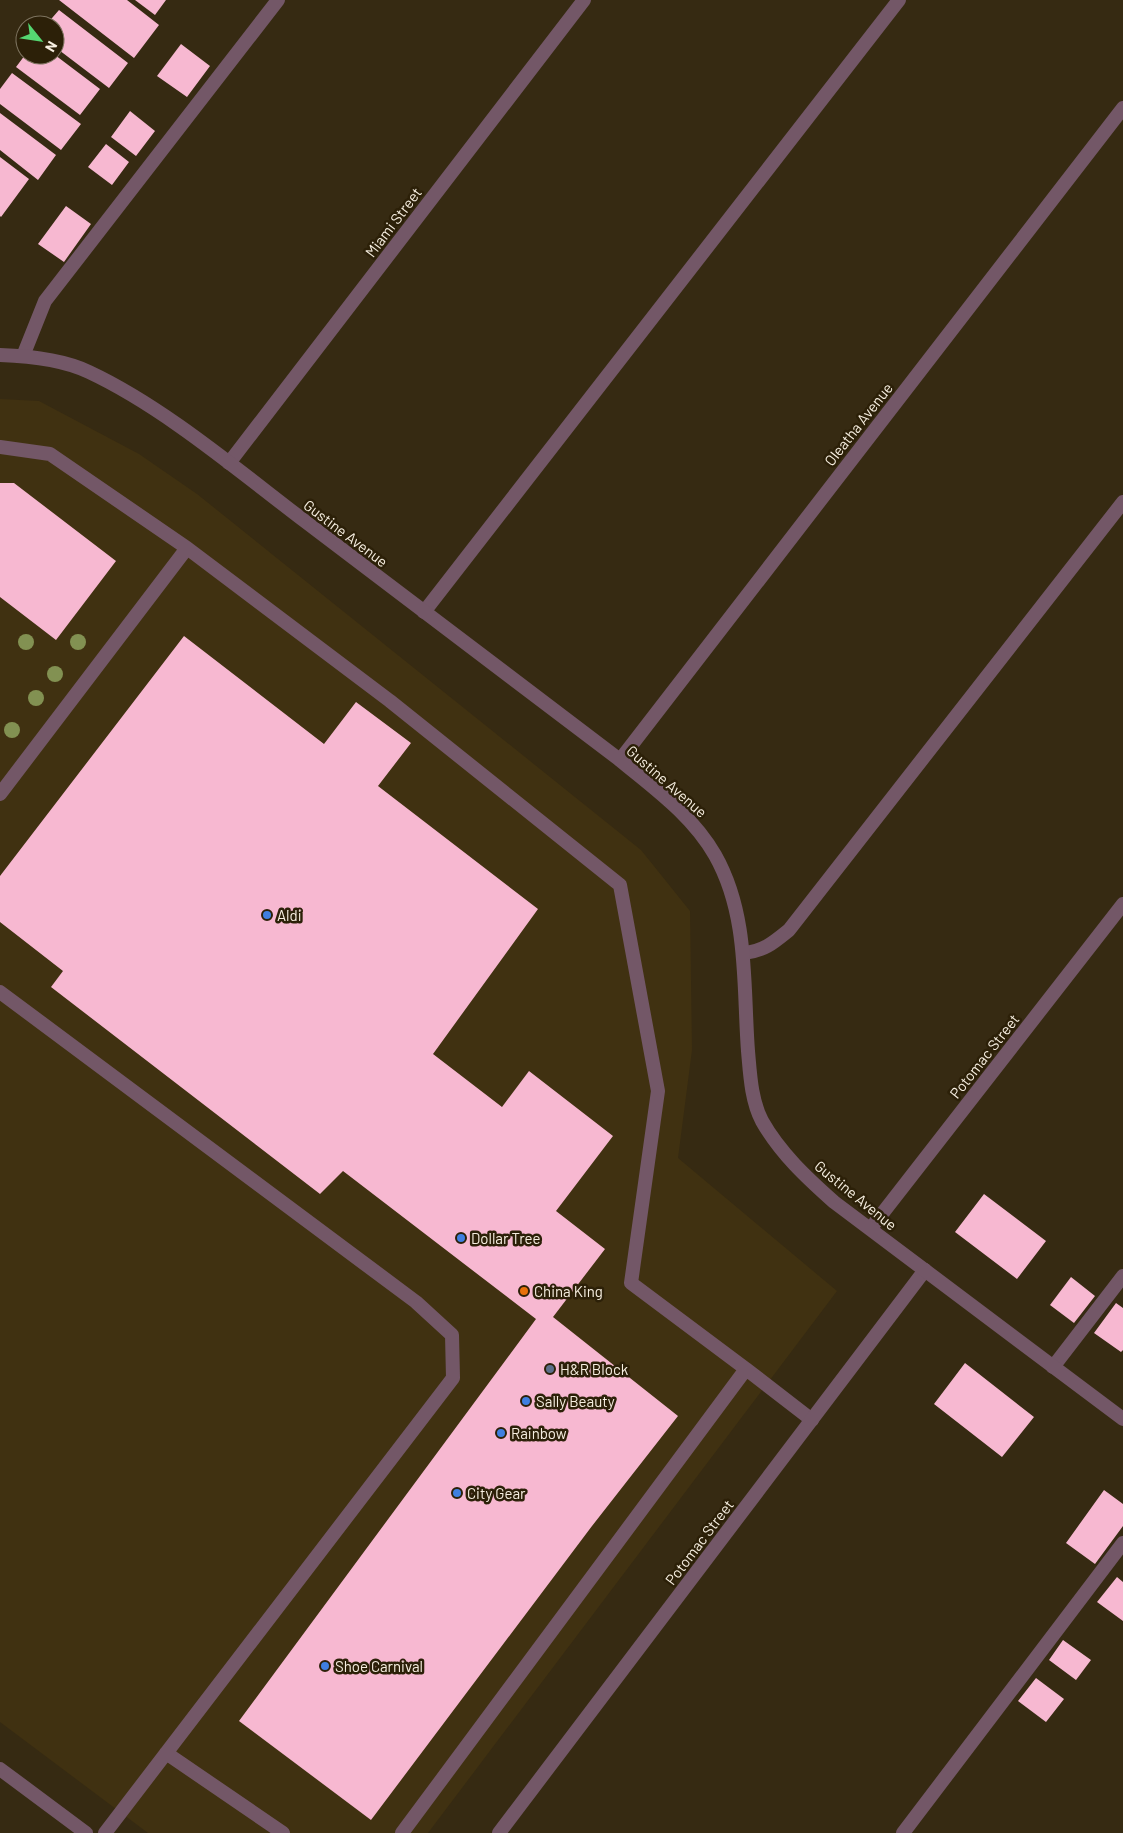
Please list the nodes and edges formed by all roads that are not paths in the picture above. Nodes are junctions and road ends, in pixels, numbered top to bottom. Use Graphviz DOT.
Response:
graph roads {
  1 [pos="278,0"];
  2 [pos="584,0"];
  3 [pos="899,0"];
  4 [pos="1123,108"];
  5 [pos="0,355"];
  6 [pos="23,356"];
  7 [pos="0,447"];
  8 [pos="229,463"];
  9 [pos="1123,502"];
  10 [pos="187,548"];
  11 [pos="424,612"];
  12 [pos="620,760"];
  13 [pos="0,794"];
  14 [pos="1123,904"];
  15 [pos="744,953"];
  16 [pos="0,992"];
  17 [pos="871,1228"];
  18 [pos="925,1270"];
  19 [pos="1123,1276"];
  20 [pos="1053,1367"];
  21 [pos="746,1370"];
  22 [pos="1123,1419"];
  23 [pos="812,1420"];
  24 [pos="1123,1543"];
  25 [pos="166,1753"];
  26 [pos="0,1769"];
  27 [pos="86,1833"];
  28 [pos="105,1833"];
  29 [pos="283,1833"];
  30 [pos="402,1833"];
  31 [pos="499,1833"];
  32 [pos="903,1833"];
  1 -- 6 [label="street"];
  2 -- 8 [label="street, Miami Street"];
  3 -- 11 [label="street"];
  4 -- 12 [label="street, Oleatha Avenue"];
  5 -- 6 [label="street, Gustine Avenue"];
  6 -- 8 [label="street, Gustine Avenue"];
  7 -- 10 [label="street"];
  8 -- 11 [label="street, Gustine Avenue"];
  9 -- 15 [label="street"];
  10 -- 13 [label="street"];
  10 -- 21 [label="street"];
  11 -- 12 [label="street, Gustine Avenue"];
  12 -- 15 [label="street, Gustine Avenue"];
  14 -- 17 [label="street, Potomac Street"];
  15 -- 17 [label="street, Gustine Avenue"];
  16 -- 25 [label="street"];
  17 -- 18 [label="street, Gustine Avenue"];
  18 -- 20 [label="street, Gustine Avenue"];
  18 -- 23 [label="street, Potomac Street"];
  19 -- 20 [label="street"];
  20 -- 22 [label="street, Gustine Avenue"];
  21 -- 23 [label="street"];
  21 -- 30 [label="street"];
  23 -- 31 [label="street, Potomac Street"];
  24 -- 32 [label="street"];
  25 -- 28 [label="street"];
  25 -- 29 [label="street"];
  26 -- 27 [label="street"];
}
